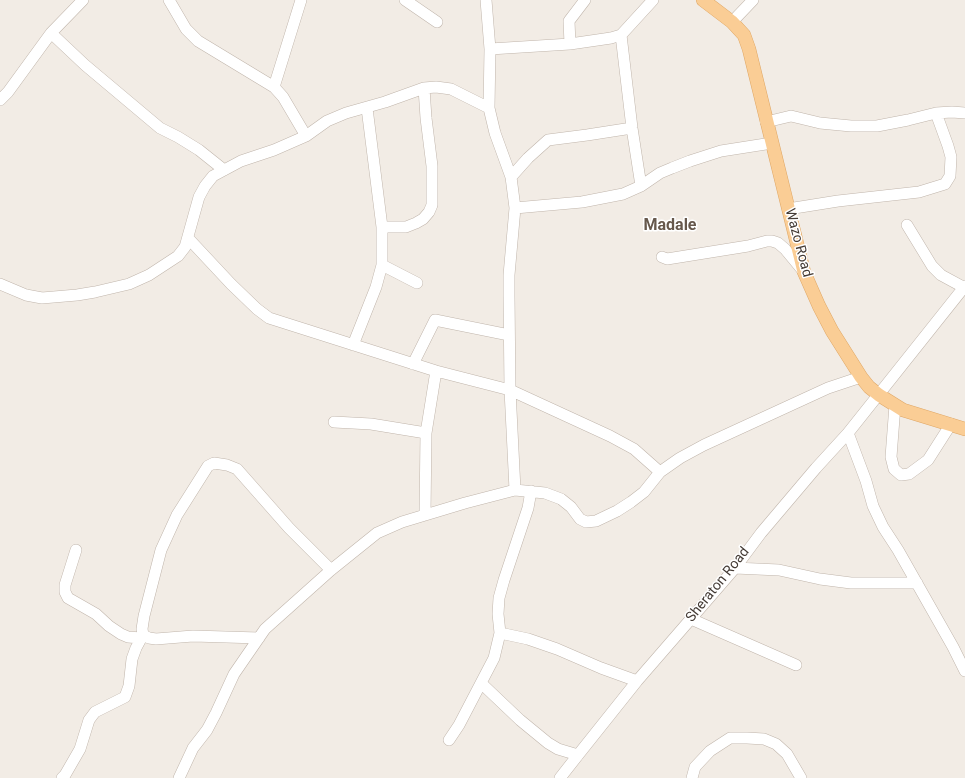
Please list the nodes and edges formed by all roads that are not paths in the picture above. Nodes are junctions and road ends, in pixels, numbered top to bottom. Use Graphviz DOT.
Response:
graph roads {
  1 [pos="83,0"];
  2 [pos="169,0"];
  3 [pos="301,0"];
  4 [pos="405,0"];
  5 [pos="486,0"];
  6 [pos="585,0"];
  7 [pos="653,0"];
  8 [pos="703,0"];
  9 [pos="753,0"];
  10 [pos="437,22"];
  11 [pos="732,22"];
  12 [pos="50,33"];
  13 [pos="621,35"];
  14 [pos="570,44"];
  15 [pos="490,49"];
  16 [pos="274,87"];
  17 [pos="424,88"];
  18 [pos="0,100"];
  19 [pos="367,108"];
  20 [pos="489,108"];
  21 [pos="936,113"];
  22 [pos="965,113"];
  23 [pos="766,122"];
  24 [pos="632,128"];
  25 [pos="306,136"];
  26 [pos="772,143"];
  27 [pos="224,170"];
  28 [pos="511,177"];
  29 [pos="641,186"];
  30 [pos="515,208"];
  31 [pos="788,209"];
  32 [pos="907,225"];
  33 [pos="382,228"];
  34 [pos="188,238"];
  35 [pos="662,258"];
  36 [pos="382,265"];
  37 [pos="804,272"];
  38 [pos="416,283"];
  39 [pos="0,284"];
  40 [pos="965,287"];
  41 [pos="509,335"];
  42 [pos="353,345"];
  43 [pos="414,364"];
  44 [pos="436,371"];
  45 [pos="861,377"];
  46 [pos="510,390"];
  47 [pos="879,395"];
  48 [pos="895,405"];
  49 [pos="334,422"];
  50 [pos="952,424"];
  51 [pos="965,429"];
  52 [pos="426,433"];
  53 [pos="848,433"];
  54 [pos="660,472"];
  55 [pos="515,490"];
  56 [pos="531,491"];
  57 [pos="425,515"];
  58 [pos="76,550"];
  59 [pos="735,568"];
  60 [pos="331,570"];
  61 [pos="917,583"];
  62 [pos="691,619"];
  63 [pos="500,633"];
  64 [pos="142,637"];
  65 [pos="259,638"];
  66 [pos="796,665"];
  67 [pos="965,671"];
  68 [pos="637,681"];
  69 [pos="481,683"];
  70 [pos="449,740"];
  71 [pos="578,755"];
  72 [pos="564,777"];
  73 [pos="62,778"];
  74 [pos="179,778"];
  75 [pos="692,778"];
  76 [pos="801,778"];
  1 -- 12 [label="street"];
  2 -- 16 [label="street"];
  3 -- 16 [label="street"];
  4 -- 10 [label="street"];
  5 -- 15 [label="street"];
  6 -- 14 [label="street"];
  7 -- 13 [label="street"];
  8 -- 11 [label="main road, Wazo Road"];
  9 -- 11 [label="street"];
  11 -- 23 [label="main road, Wazo Road"];
  12 -- 18 [label="street"];
  12 -- 27 [label="street"];
  13 -- 14 [label="street"];
  13 -- 24 [label="street"];
  14 -- 15 [label="street"];
  15 -- 20 [label="street"];
  16 -- 25 [label="street"];
  17 -- 19 [label="street"];
  17 -- 20 [label="street"];
  17 -- 33 [label="street"];
  19 -- 25 [label="street"];
  19 -- 33 [label="street"];
  20 -- 28 [label="street"];
  21 -- 22 [label="street"];
  21 -- 23 [label="street"];
  21 -- 31 [label="street"];
  23 -- 26 [label="main road, Wazo Road"];
  24 -- 28 [label="street"];
  24 -- 29 [label="street"];
  25 -- 27 [label="street"];
  26 -- 29 [label="street"];
  26 -- 31 [label="main road, Wazo Road"];
  27 -- 34 [label="street"];
  28 -- 30 [label="street"];
  29 -- 30 [label="street"];
  30 -- 41 [label="street"];
  31 -- 37 [label="main road, Wazo Road"];
  32 -- 40 [label="street"];
  33 -- 36 [label="street"];
  34 -- 39 [label="street"];
  34 -- 42 [label="street"];
  35 -- 37 [label="street"];
  36 -- 38 [label="street"];
  36 -- 42 [label="street"];
  37 -- 45 [label="main road, Wazo Road"];
  40 -- 47 [label="street, Sheraton Road"];
  41 -- 43 [label="street"];
  41 -- 46 [label="street"];
  42 -- 43 [label="street"];
  43 -- 44 [label="street"];
  44 -- 46 [label="street"];
  44 -- 52 [label="street"];
  45 -- 47 [label="main road, Wazo Road"];
  45 -- 54 [label="street"];
  46 -- 54 [label="street"];
  46 -- 55 [label="street"];
  47 -- 48 [label="main road, Wazo Road"];
  47 -- 53 [label="street, Sheraton Road"];
  48 -- 50 [label="main road, Wazo Road"];
  48 -- 50 [label="street"];
  49 -- 52 [label="street"];
  50 -- 51 [label="main road, Wazo Road"];
  52 -- 57 [label="street"];
  53 -- 59 [label="street, Sheraton Road"];
  53 -- 61 [label="street"];
  54 -- 56 [label="street"];
  55 -- 56 [label="street"];
  55 -- 57 [label="street"];
  56 -- 63 [label="street"];
  57 -- 60 [label="street"];
  58 -- 64 [label="street"];
  59 -- 61 [label="street"];
  59 -- 62 [label="street, Sheraton Road"];
  60 -- 64 [label="street"];
  60 -- 65 [label="street"];
  61 -- 67 [label="street"];
  62 -- 66 [label="street"];
  62 -- 68 [label="street, Sheraton Road"];
  63 -- 68 [label="street"];
  63 -- 69 [label="street"];
  64 -- 65 [label="street"];
  64 -- 73 [label="street"];
  65 -- 74 [label="street"];
  68 -- 71 [label="street, Sheraton Road"];
  69 -- 70 [label="street"];
  69 -- 71 [label="street"];
  71 -- 72 [label="street, Sheraton Road"];
  75 -- 76 [label="street"];
}
